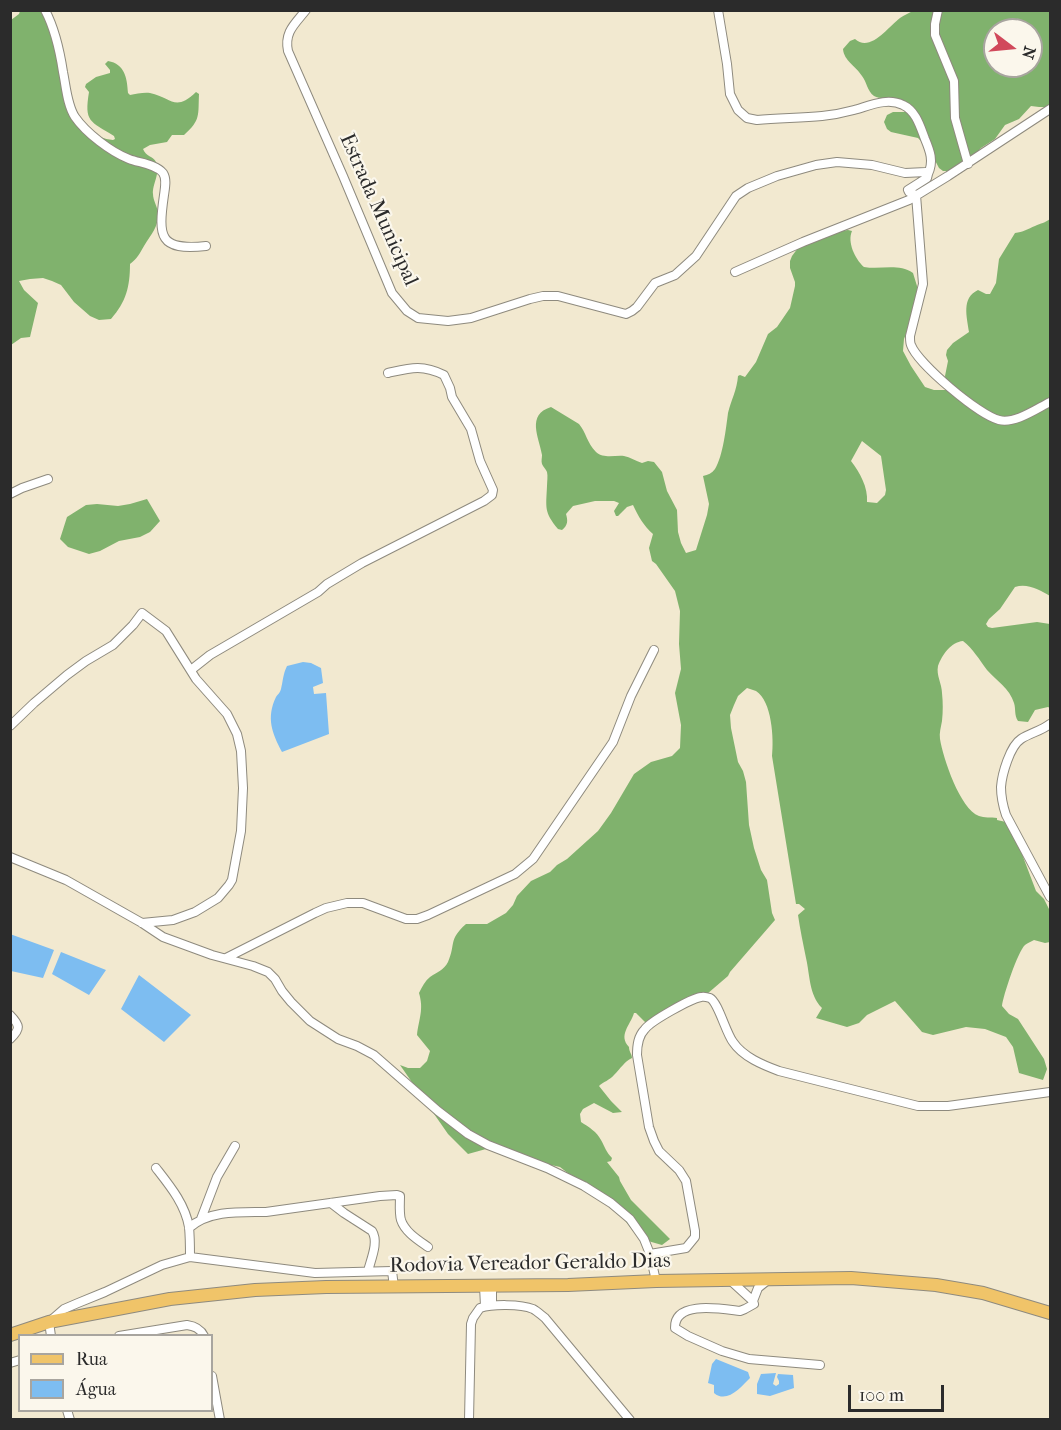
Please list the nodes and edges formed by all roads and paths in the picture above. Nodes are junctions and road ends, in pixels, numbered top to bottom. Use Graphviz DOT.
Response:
graph roads {
  1 [pos="45,10"];
  2 [pos="306,10"];
  3 [pos="718,10"];
  4 [pos="938,10"];
  5 [pos="1050,110"];
  6 [pos="968,164"];
  7 [pos="928,174"];
  8 [pos="916,195"];
  9 [pos="206,246"];
  10 [pos="735,272"];
  11 [pos="388,373"];
  12 [pos="1050,402"];
  13 [pos="48,479"];
  14 [pos="10,494"];
  15 [pos="654,650"];
  16 [pos="191,670"];
  17 [pos="1050,724"];
  18 [pos="10,726"];
  19 [pos="10,857"];
  20 [pos="1050,897"];
  21 [pos="142,923"];
  22 [pos="226,958"];
  23 [pos="10,1015"];
  24 [pos="10,1039"];
  25 [pos="1050,1092"];
  26 [pos="235,1146"];
  27 [pos="156,1168"];
  28 [pos="331,1203"];
  29 [pos="201,1219"];
  30 [pos="189,1228"];
  31 [pos="428,1247"];
  32 [pos="650,1254"];
  33 [pos="190,1257"];
  34 [pos="368,1271"];
  35 [pos="730,1280"];
  36 [pos="768,1280"];
  37 [pos="656,1281"];
  38 [pos="488,1286"];
  39 [pos="394,1287"];
  40 [pos="753,1300"];
  41 [pos="489,1306"];
  42 [pos="1050,1313"];
  43 [pos="49,1322"];
  44 [pos="51,1334"];
  45 [pos="125,1334"];
  46 [pos="203,1334"];
  47 [pos="10,1335"];
  48 [pos="820,1365"];
  49 [pos="213,1381"];
  50 [pos="220,1419"];
  51 [pos="469,1419"];
  52 [pos="630,1419"];
  1 -- 9 [label="street"];
  2 -- 7 [label="street, Estrada Municipal"];
  3 -- 7 [label="street"];
  4 -- 6 [label="street"];
  5 -- 6 [label="street"];
  6 -- 8 [label="street"];
  7 -- 8 [label="street"];
  8 -- 10 [label="street"];
  8 -- 12 [label="street"];
  11 -- 16 [label="street"];
  13 -- 14 [label="street"];
  15 -- 22 [label="street"];
  16 -- 18 [label="street"];
  16 -- 21 [label="street"];
  17 -- 20 [label="street"];
  19 -- 21 [label="street"];
  21 -- 22 [label="street"];
  22 -- 32 [label="street"];
  23 -- 24 [label="street"];
  25 -- 32 [label="street"];
  26 -- 29 [label="street"];
  27 -- 30 [label="street"];
  28 -- 29 [label="street"];
  28 -- 31 [label="street"];
  28 -- 34 [label="street"];
  29 -- 30 [label="street"];
  30 -- 33 [label="street"];
  32 -- 37 [label="street"];
  33 -- 34 [label="street"];
  33 -- 43 [label="street"];
  34 -- 39 [label="street"];
  35 -- 36 [label="main road, Rodovia Vereador Geraldo Dias"];
  35 -- 37 [label="main road, Rodovia Vereador Geraldo Dias"];
  35 -- 40 [label="street"];
  36 -- 40 [label="street"];
  36 -- 42 [label="main road, Rodovia Vereador Geraldo Dias"];
  37 -- 38 [label="main road, Rodovia Vereador Geraldo Dias"];
  38 -- 39 [label="main road, Rodovia Vereador Geraldo Dias"];
  38 -- 41 [label="street"];
  39 -- 43 [label="main road, Rodovia Vereador Geraldo Dias"];
  40 -- 48 [label="street"];
  41 -- 51 [label="street"];
  41 -- 52 [label="street"];
  43 -- 44 [label="street"];
  43 -- 47 [label="main road, Rodovia Vereador Geraldo Dias"];
  45 -- 46 [label="street"];
  49 -- 50 [label="street"];
}
